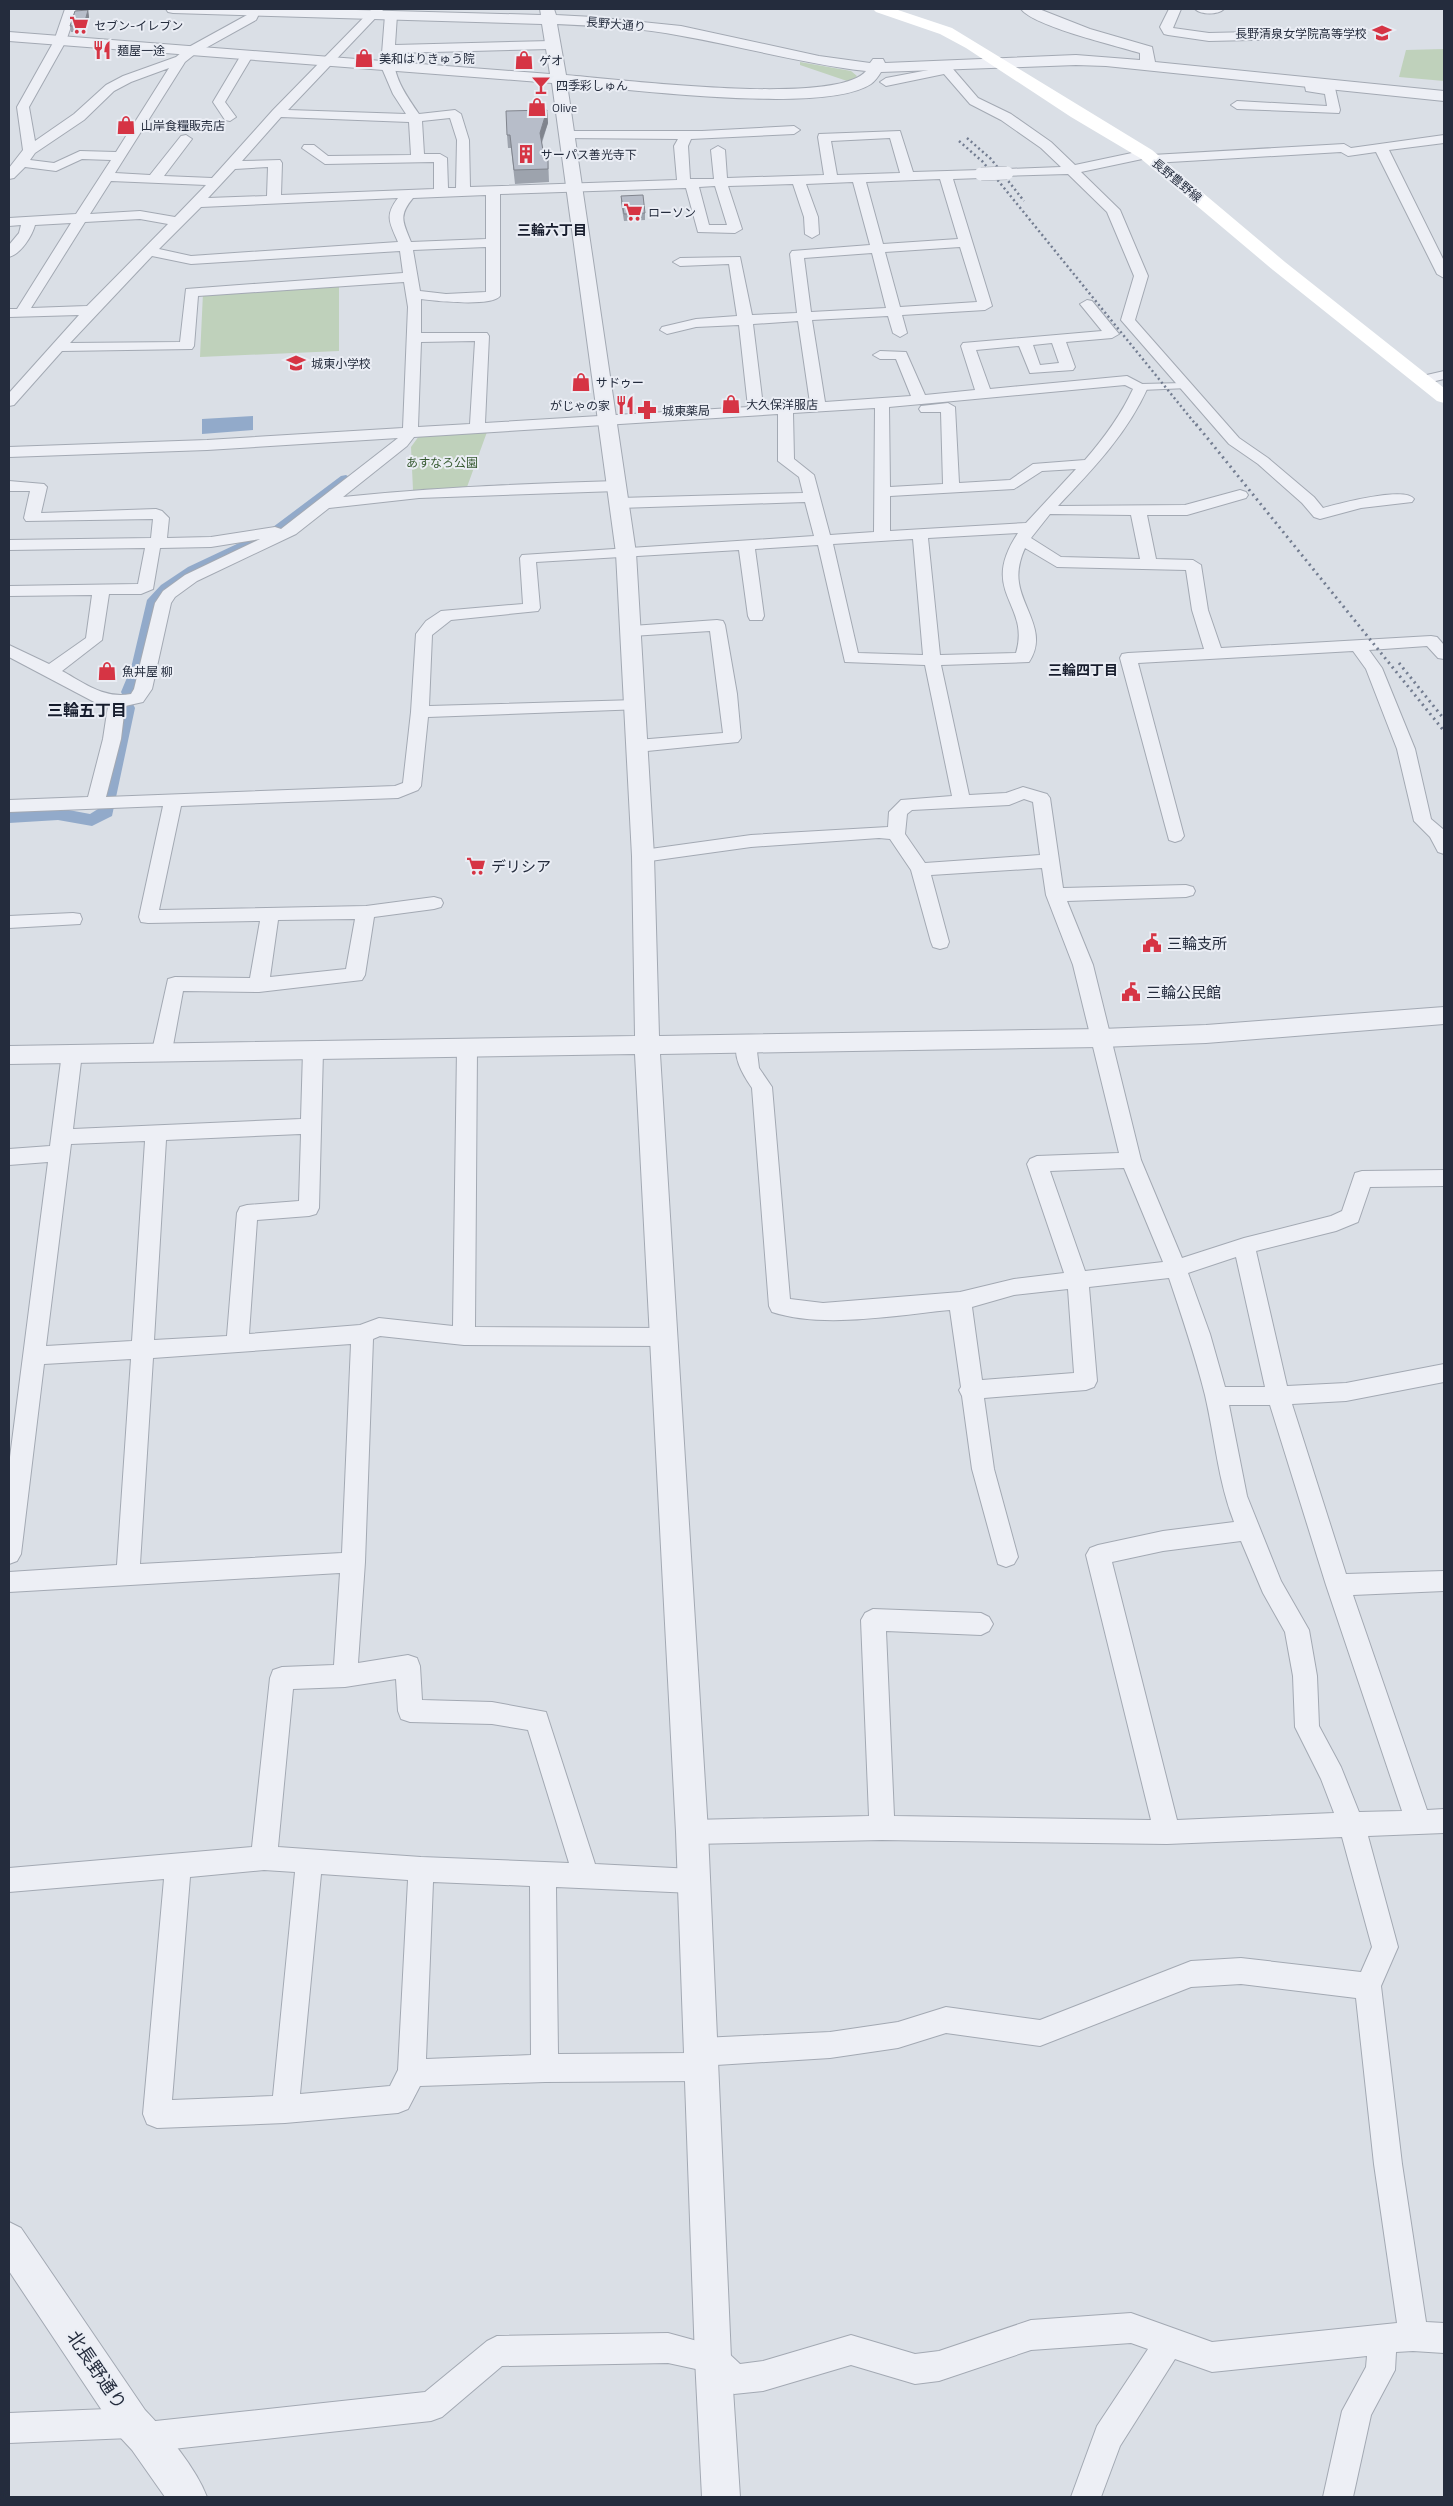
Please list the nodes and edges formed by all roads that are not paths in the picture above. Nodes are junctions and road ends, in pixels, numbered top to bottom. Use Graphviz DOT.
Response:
graph roads {
  1 [pos="71,9"];
  2 [pos="173,9"];
  3 [pos="426,9"];
  4 [pos="881,9"];
  5 [pos="1028,9"];
  6 [pos="1175,9"];
  7 [pos="1200,9"];
  8 [pos="1218,9"];
  9 [pos="254,12"];
  10 [pos="380,13"];
  11 [pos="548,13"];
  12 [pos="1287,35"];
  13 [pos="9,36"];
  14 [pos="60,41"];
  15 [pos="551,45"];
  16 [pos="388,49"];
  17 [pos="186,55"];
  18 [pos="247,55"];
  19 [pos="995,60"];
  20 [pos="326,61"];
  21 [pos="1148,61"];
  22 [pos="877,65"];
  23 [pos="387,66"];
  24 [pos="945,68"];
  25 [pos="558,80"];
  26 [pos="886,82"];
  27 [pos="1310,82"];
  28 [pos="1444,91"];
  29 [pos="1444,96"];
  30 [pos="1237,105"];
  31 [pos="278,113"];
  32 [pos="230,117"];
  33 [pos="23,118"];
  34 [pos="415,118"];
  35 [pos="9,120"];
  36 [pos="794,130"];
  37 [pos="568,135"];
  38 [pos="687,135"];
  39 [pos="186,139"];
  40 [pos="1444,139"];
  41 [pos="309,148"];
  42 [pos="1381,148"];
  43 [pos="30,150"];
  44 [pos="718,150"];
  45 [pos="121,156"];
  46 [pos="1150,157"];
  47 [pos="418,158"];
  48 [pos="22,163"];
  49 [pos="230,165"];
  50 [pos="1072,170"];
  51 [pos="9,175"];
  52 [pos="945,175"];
  53 [pos="908,176"];
  54 [pos="109,177"];
  55 [pos="155,178"];
  56 [pos="831,179"];
  57 [pos="859,179"];
  58 [pos="799,181"];
  59 [pos="216,182"];
  60 [pos="721,184"];
  61 [pos="688,185"];
  62 [pos="575,187"];
  63 [pos="492,192"];
  64 [pos="463,193"];
  65 [pos="441,194"];
  66 [pos="408,195"];
  67 [pos="274,201"];
  68 [pos="197,203"];
  69 [pos="81,220"];
  70 [pos="9,222"];
  71 [pos="28,222"];
  72 [pos="178,222"];
  73 [pos="812,234"];
  74 [pos="493,242"];
  75 [pos="966,243"];
  76 [pos="406,246"];
  77 [pos="878,250"];
  78 [pos="148,251"];
  79 [pos="1437,251"];
  80 [pos="9,254"];
  81 [pos="680,262"];
  82 [pos="1444,274"];
  83 [pos="411,278"];
  84 [pos="413,294"];
  85 [pos="1087,304"];
  86 [pos="91,310"];
  87 [pos="894,310"];
  88 [pos="15,313"];
  89 [pos="804,316"];
  90 [pos="745,319"];
  91 [pos="667,330"];
  92 [pos="900,333"];
  93 [pos="413,338"];
  94 [pos="1057,338"];
  95 [pos="1024,341"];
  96 [pos="58,347"];
  97 [pos="880,355"];
  98 [pos="1063,368"];
  99 [pos="1444,375"];
  100 [pos="1423,380"];
  101 [pos="1069,386"];
  102 [pos="1184,386"];
  103 [pos="1141,387"];
  104 [pos="984,394"];
  105 [pos="1444,397"];
  106 [pos="920,400"];
  107 [pos="9,402"];
  108 [pos="818,407"];
  109 [pos="882,407"];
  110 [pos="785,409"];
  111 [pos="756,410"];
  112 [pos="608,420"];
  113 [pos="477,427"];
  114 [pos="410,431"];
  115 [pos="38,451"];
  116 [pos="9,452"];
  117 [pos="1090,464"];
  118 [pos="9,486"];
  119 [pos="33,487"];
  120 [pos="951,487"];
  121 [pos="883,492"];
  122 [pos="618,494"];
  123 [pos="1240,495"];
  124 [pos="812,497"];
  125 [pos="1406,499"];
  126 [pos="322,504"];
  127 [pos="1048,509"];
  128 [pos="1138,512"];
  129 [pos="280,532"];
  130 [pos="1027,533"];
  131 [pos="920,534"];
  132 [pos="882,536"];
  133 [pos="823,540"];
  134 [pos="156,544"];
  135 [pos="9,545"];
  136 [pos="746,545"];
  137 [pos="626,552"];
  138 [pos="1148,564"];
  139 [pos="101,590"];
  140 [pos="9,591"];
  141 [pos="756,616"];
  142 [pos="632,631"];
  143 [pos="1358,646"];
  144 [pos="9,650"];
  145 [pos="1214,653"];
  146 [pos="1444,654"];
  147 [pos="932,660"];
  148 [pos="51,671"];
  149 [pos="117,702"];
  150 [pos="636,705"];
  151 [pos="420,712"];
  152 [pos="637,746"];
  153 [pos="174,799"];
  154 [pos="104,802"];
  155 [pos="962,802"];
  156 [pos="9,806"];
  157 [pos="896,834"];
  158 [pos="1175,836"];
  159 [pos="1444,846"];
  160 [pos="643,856"];
  161 [pos="1048,861"];
  162 [pos="920,869"];
  163 [pos="1186,891"];
  164 [pos="1055,895"];
  165 [pos="434,903"];
  166 [pos="366,912"];
  167 [pos="270,914"];
  168 [pos="73,919"];
  169 [pos="9,922"];
  170 [pos="940,942"];
  171 [pos="259,985"];
  172 [pos="1444,1015"];
  173 [pos="1101,1038"];
  174 [pos="746,1043"];
  175 [pos="647,1045"];
  176 [pos="467,1049"];
  177 [pos="162,1051"];
  178 [pos="313,1051"];
  179 [pos="72,1053"];
  180 [pos="9,1055"];
  181 [pos="311,1126"];
  182 [pos="156,1134"];
  183 [pos="60,1145"];
  184 [pos="9,1157"];
  185 [pos="1130,1160"];
  186 [pos="1444,1178"];
  187 [pos="1244,1246"];
  188 [pos="1176,1269"];
  189 [pos="1078,1281"];
  190 [pos="960,1300"];
  191 [pos="362,1334"];
  192 [pos="464,1336"];
  193 [pos="663,1337"];
  194 [pos="237,1344"];
  195 [pos="141,1350"];
  196 [pos="33,1356"];
  197 [pos="1444,1373"];
  198 [pos="970,1390"];
  199 [pos="1216,1396"];
  200 [pos="1278,1396"];
  201 [pos="1249,1530"];
  202 [pos="9,1554"];
  203 [pos="1006,1556"];
  204 [pos="353,1562"];
  205 [pos="128,1575"];
  206 [pos="1444,1581"];
  207 [pos="9,1582"];
  208 [pos="1338,1585"];
  209 [pos="981,1624"];
  210 [pos="345,1676"];
  211 [pos="1444,1821"];
  212 [pos="1418,1822"];
  213 [pos="1352,1826"];
  214 [pos="882,1828"];
  215 [pos="692,1832"];
  216 [pos="1167,1832"];
  217 [pos="264,1858"];
  218 [pos="310,1862"];
  219 [pos="178,1865"];
  220 [pos="422,1868"];
  221 [pos="543,1874"];
  222 [pos="586,1876"];
  223 [pos="9,1880"];
  224 [pos="693,1881"];
  225 [pos="1368,1986"];
  226 [pos="703,2059"];
  227 [pos="545,2068"];
  228 [pos="412,2073"];
  229 [pos="285,2109"];
  230 [pos="9,2240"];
  231 [pos="1413,2336"];
  232 [pos="1444,2338"];
  233 [pos="1383,2339"];
  234 [pos="1169,2342"];
  235 [pos="713,2358"];
  236 [pos="9,2428"];
  237 [pos="139,2430"];
  238 [pos="188,2497"];
  239 [pos="721,2497"];
  240 [pos="1086,2497"];
  241 [pos="1338,2497"];
  1 -- 14 [label="street"];
  2 -- 9 [label="street, 長野大通り"];
  3 -- 11 [label="street, 長野大通り"];
  4 -- 19 [label="main road, 長野豊野線"];
  5 -- 21 [label="street"];
  6 -- 12 [label="street"];
  7 -- 8 [label="street"];
  9 -- 10 [label="street, 長野大通り"];
  9 -- 17 [label="street"];
  10 -- 11 [label="street, 長野大通り"];
  10 -- 16 [label="street"];
  10 -- 20 [label="street"];
  11 -- 15 [label="street"];
  11 -- 22 [label="street, 長野大通り"];
  13 -- 14 [label="street"];
  14 -- 17 [label="street"];
  14 -- 33 [label="street"];
  15 -- 16 [label="street"];
  15 -- 25 [label="street"];
  16 -- 23 [label="street"];
  17 -- 18 [label="street"];
  17 -- 43 [label="street"];
  17 -- 45 [label="street"];
  18 -- 20 [label="street"];
  18 -- 32 [label="street"];
  19 -- 21 [label="street"];
  19 -- 22 [label="street"];
  19 -- 24 [label="street"];
  19 -- 46 [label="main road, 長野豊野線"];
  20 -- 23 [label="street"];
  20 -- 31 [label="street"];
  21 -- 27 [label="street"];
  21 -- 28 [label="street"];
  22 -- 24 [label="street"];
  22 -- 25 [label="street"];
  23 -- 25 [label="street"];
  23 -- 34 [label="street"];
  24 -- 26 [label="street"];
  24 -- 50 [label="street"];
  25 -- 37 [label="street"];
  27 -- 29 [label="street"];
  27 -- 30 [label="street"];
  31 -- 34 [label="street"];
  31 -- 49 [label="street"];
  33 -- 35 [label="street"];
  33 -- 43 [label="street"];
  34 -- 47 [label="street"];
  34 -- 64 [label="street"];
  36 -- 38 [label="street"];
  37 -- 38 [label="street"];
  37 -- 62 [label="street"];
  38 -- 61 [label="street"];
  39 -- 55 [label="street"];
  40 -- 42 [label="street"];
  41 -- 47 [label="street"];
  42 -- 46 [label="street"];
  42 -- 79 [label="street"];
  43 -- 48 [label="street"];
  44 -- 60 [label="street"];
  45 -- 48 [label="street"];
  45 -- 54 [label="street"];
  46 -- 50 [label="street"];
  46 -- 100 [label="main road, 長野豊野線"];
  47 -- 65 [label="street"];
  48 -- 51 [label="street"];
  49 -- 59 [label="street"];
  49 -- 67 [label="street"];
  50 -- 52 [label="street, bridge"];
  50 -- 102 [label="street"];
  52 -- 53 [label="street"];
  52 -- 75 [label="street"];
  53 -- 56 [label="street"];
  53 -- 57 [label="street"];
  54 -- 55 [label="street"];
  54 -- 69 [label="street"];
  55 -- 59 [label="street"];
  56 -- 57 [label="street"];
  56 -- 58 [label="street"];
  57 -- 77 [label="street"];
  58 -- 60 [label="street"];
  58 -- 73 [label="street"];
  59 -- 68 [label="street"];
  60 -- 61 [label="street"];
  60 -- 61 [label="street"];
  61 -- 62 [label="street"];
  62 -- 63 [label="street"];
  62 -- 112 [label="street"];
  63 -- 64 [label="street"];
  63 -- 74 [label="street"];
  64 -- 65 [label="street"];
  65 -- 66 [label="street"];
  66 -- 67 [label="street"];
  66 -- 76 [label="street"];
  67 -- 68 [label="street"];
  68 -- 72 [label="street"];
  69 -- 71 [label="street"];
  69 -- 72 [label="street"];
  69 -- 88 [label="street"];
  70 -- 71 [label="street"];
  71 -- 80 [label="street"];
  72 -- 78 [label="street"];
  74 -- 76 [label="street"];
  74 -- 84 [label="street"];
  75 -- 77 [label="street"];
  75 -- 87 [label="street"];
  76 -- 78 [label="street"];
  76 -- 83 [label="street"];
  77 -- 87 [label="street"];
  77 -- 89 [label="street"];
  78 -- 86 [label="street"];
  79 -- 82 [label="street"];
  81 -- 90 [label="street"];
  83 -- 84 [label="street"];
  83 -- 96 [label="street"];
  84 -- 93 [label="street"];
  85 -- 94 [label="street"];
  86 -- 88 [label="street"];
  86 -- 96 [label="street"];
  87 -- 89 [label="street"];
  87 -- 92 [label="street"];
  89 -- 90 [label="street"];
  89 -- 108 [label="street"];
  90 -- 91 [label="street"];
  90 -- 111 [label="street"];
  93 -- 113 [label="street"];
  93 -- 114 [label="street"];
  94 -- 95 [label="street"];
  94 -- 98 [label="street"];
  95 -- 98 [label="street"];
  95 -- 104 [label="street"];
  96 -- 107 [label="street"];
  97 -- 106 [label="street"];
  98 -- 101 [label="street"];
  99 -- 100 [label="street"];
  100 -- 105 [label="main road, 長野豊野線"];
  101 -- 103 [label="street"];
  101 -- 104 [label="street"];
  102 -- 103 [label="street"];
  102 -- 125 [label="street"];
  103 -- 117 [label="street"];
  104 -- 106 [label="street"];
  106 -- 109 [label="street"];
  108 -- 109 [label="street"];
  108 -- 110 [label="street"];
  109 -- 120 [label="street"];
  109 -- 121 [label="street"];
  110 -- 111 [label="street"];
  110 -- 124 [label="street"];
  111 -- 112 [label="street"];
  112 -- 113 [label="street"];
  112 -- 122 [label="street"];
  113 -- 114 [label="street"];
  114 -- 115 [label="street"];
  114 -- 126 [label="street"];
  115 -- 116 [label="street"];
  115 -- 119 [label="street"];
  117 -- 120 [label="street"];
  117 -- 127 [label="street"];
  118 -- 119 [label="street"];
  119 -- 134 [label="street"];
  120 -- 121 [label="street"];
  121 -- 132 [label="street"];
  122 -- 124 [label="street"];
  122 -- 126 [label="street"];
  122 -- 137 [label="street"];
  123 -- 128 [label="street"];
  124 -- 133 [label="street"];
  126 -- 129 [label="street"];
  127 -- 128 [label="street"];
  127 -- 130 [label="street"];
  128 -- 138 [label="street"];
  129 -- 134 [label="street"];
  129 -- 149 [label="street"];
  130 -- 131 [label="street"];
  130 -- 138 [label="street"];
  130 -- 147 [label="street"];
  131 -- 132 [label="street"];
  131 -- 147 [label="street"];
  132 -- 133 [label="street"];
  133 -- 136 [label="street"];
  133 -- 147 [label="street"];
  134 -- 135 [label="street"];
  134 -- 139 [label="street"];
  136 -- 137 [label="street"];
  136 -- 141 [label="street"];
  137 -- 142 [label="street"];
  137 -- 151 [label="street"];
  138 -- 145 [label="street"];
  139 -- 140 [label="street"];
  139 -- 148 [label="street"];
  142 -- 150 [label="street"];
  142 -- 152 [label="street"];
  143 -- 145 [label="street"];
  143 -- 146 [label="street"];
  143 -- 159 [label="street"];
  144 -- 148 [label="street"];
  145 -- 158 [label="street"];
  147 -- 155 [label="street"];
  148 -- 149 [label="street"];
  149 -- 154 [label="street"];
  150 -- 151 [label="street"];
  150 -- 152 [label="street"];
  151 -- 153 [label="street"];
  152 -- 160 [label="street"];
  153 -- 154 [label="street"];
  153 -- 167 [label="street"];
  154 -- 156 [label="street"];
  155 -- 157 [label="street"];
  155 -- 161 [label="street"];
  157 -- 160 [label="street"];
  157 -- 162 [label="street"];
  160 -- 175 [label="street"];
  161 -- 162 [label="street"];
  161 -- 164 [label="street"];
  162 -- 170 [label="street"];
  163 -- 164 [label="street"];
  164 -- 173 [label="street"];
  165 -- 166 [label="street"];
  166 -- 167 [label="street"];
  166 -- 171 [label="street"];
  167 -- 171 [label="street"];
  168 -- 169 [label="street"];
  171 -- 177 [label="street"];
  172 -- 173 [label="street"];
  173 -- 174 [label="street"];
  173 -- 185 [label="street"];
  174 -- 175 [label="street"];
  174 -- 190 [label="street"];
  175 -- 176 [label="street"];
  175 -- 193 [label="street"];
  176 -- 178 [label="street"];
  176 -- 192 [label="street"];
  177 -- 178 [label="street"];
  177 -- 179 [label="street"];
  178 -- 181 [label="street"];
  179 -- 180 [label="street"];
  179 -- 183 [label="street"];
  181 -- 182 [label="street"];
  181 -- 194 [label="street"];
  182 -- 183 [label="street"];
  182 -- 195 [label="street"];
  183 -- 184 [label="street"];
  183 -- 196 [label="street"];
  185 -- 188 [label="street"];
  185 -- 189 [label="street"];
  186 -- 187 [label="street"];
  187 -- 188 [label="street"];
  187 -- 200 [label="street"];
  188 -- 189 [label="street"];
  188 -- 199 [label="street"];
  189 -- 190 [label="street"];
  189 -- 198 [label="street"];
  190 -- 198 [label="street"];
  191 -- 192 [label="street"];
  191 -- 194 [label="street"];
  191 -- 204 [label="street"];
  192 -- 193 [label="street"];
  193 -- 215 [label="street"];
  194 -- 195 [label="street"];
  195 -- 196 [label="street"];
  195 -- 205 [label="street"];
  196 -- 202 [label="street"];
  197 -- 200 [label="street"];
  198 -- 203 [label="street"];
  199 -- 200 [label="street"];
  199 -- 201 [label="street"];
  200 -- 208 [label="street"];
  201 -- 213 [label="street"];
  201 -- 216 [label="street"];
  204 -- 205 [label="street"];
  204 -- 210 [label="street"];
  205 -- 207 [label="street"];
  206 -- 208 [label="street"];
  208 -- 212 [label="street"];
  209 -- 214 [label="street"];
  210 -- 217 [label="street"];
  210 -- 222 [label="street"];
  211 -- 212 [label="street"];
  212 -- 213 [label="street"];
  213 -- 216 [label="street"];
  213 -- 225 [label="street"];
  214 -- 215 [label="street"];
  214 -- 216 [label="street"];
  215 -- 224 [label="street"];
  217 -- 218 [label="street"];
  217 -- 219 [label="street"];
  218 -- 220 [label="street"];
  218 -- 229 [label="street"];
  219 -- 223 [label="street"];
  219 -- 229 [label="street"];
  220 -- 221 [label="street"];
  220 -- 228 [label="street"];
  221 -- 222 [label="street"];
  221 -- 227 [label="street"];
  222 -- 224 [label="street"];
  224 -- 226 [label="street"];
  225 -- 226 [label="street"];
  225 -- 231 [label="street"];
  226 -- 227 [label="street"];
  226 -- 235 [label="street"];
  227 -- 228 [label="street"];
  228 -- 229 [label="street"];
  230 -- 237 [label="street, 北長野通り"];
  231 -- 232 [label="street"];
  231 -- 233 [label="street"];
  233 -- 234 [label="street"];
  233 -- 241 [label="street"];
  234 -- 235 [label="street"];
  234 -- 240 [label="street"];
  235 -- 237 [label="street"];
  235 -- 239 [label="street"];
  236 -- 237 [label="street"];
  237 -- 238 [label="street, 北長野通り"];
}
